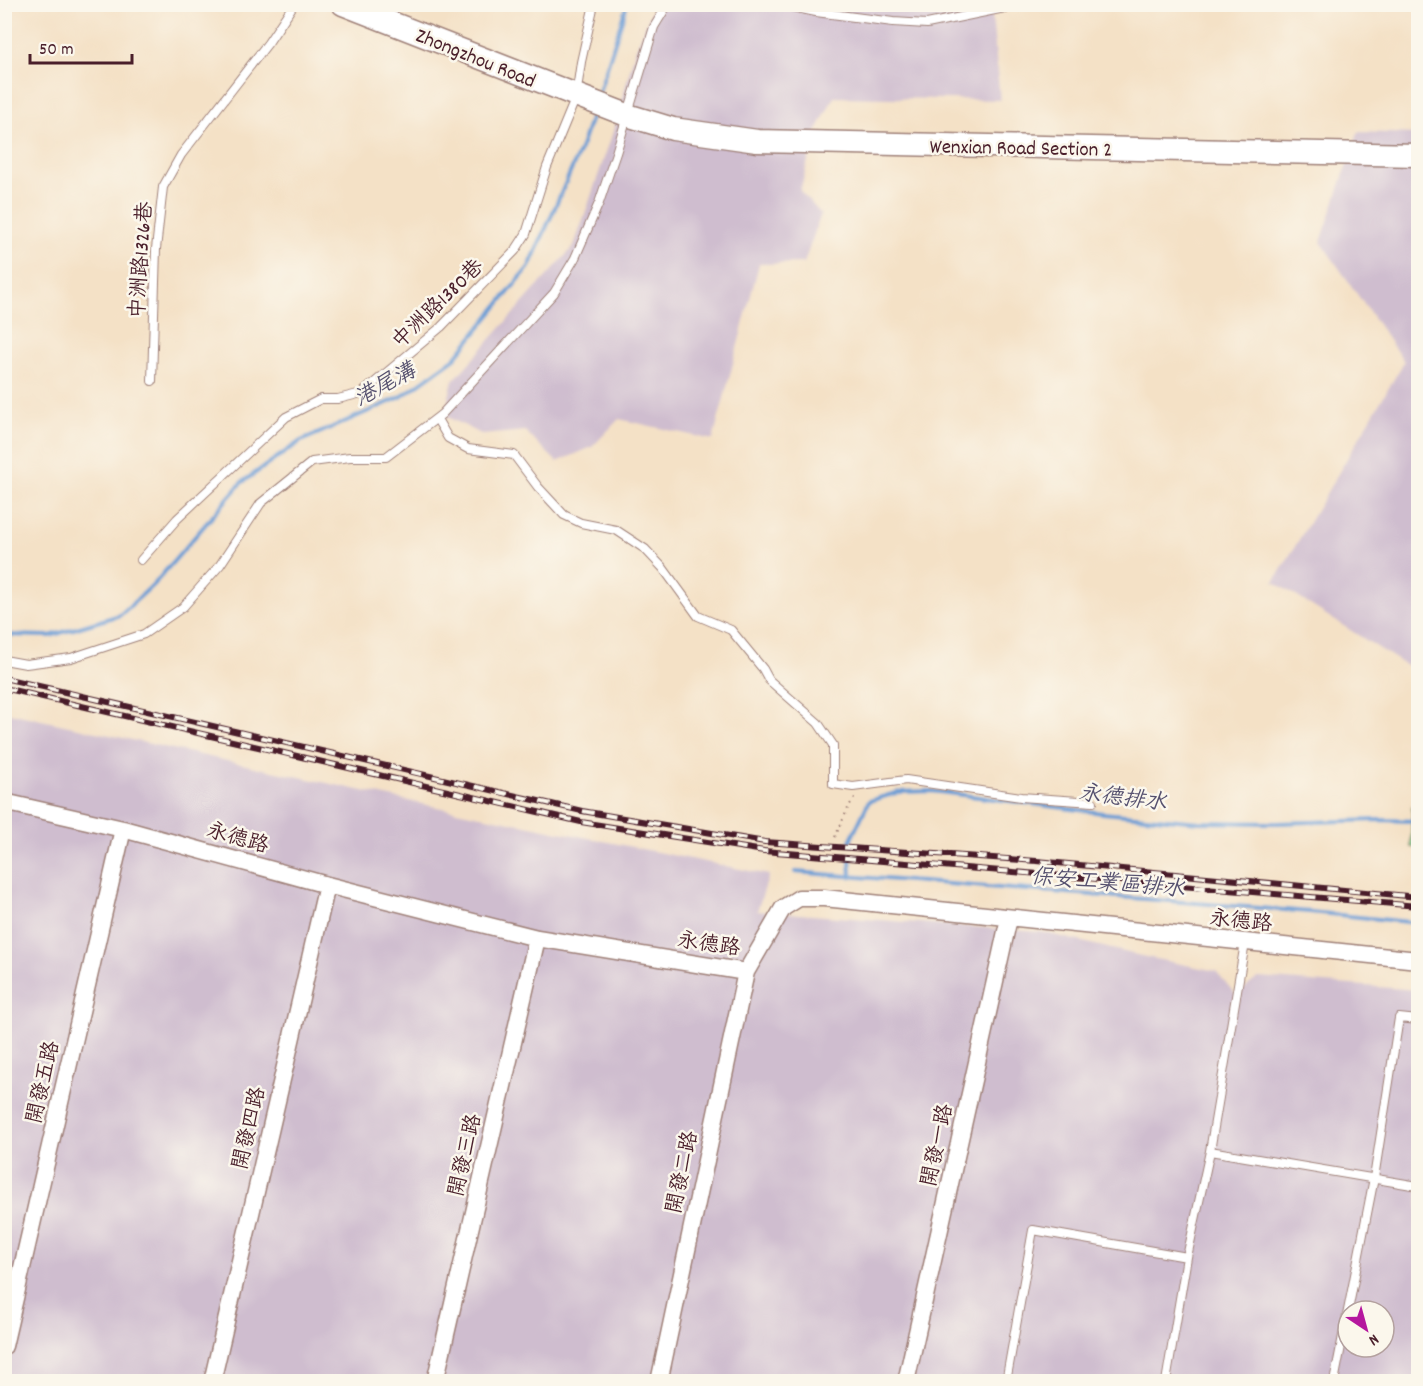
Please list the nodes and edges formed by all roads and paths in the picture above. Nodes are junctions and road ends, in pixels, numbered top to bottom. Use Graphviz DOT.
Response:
graph roads {
  1 [pos="294,4"];
  2 [pos="343,4"];
  3 [pos="594,4"];
  4 [pos="668,4"];
  5 [pos="778,4"];
  6 [pos="1025,4"];
  7 [pos="576,97"];
  8 [pos="627,115"];
  9 [pos="1419,155"];
  10 [pos="152,381"];
  11 [pos="437,419"];
  12 [pos="141,560"];
  13 [pos="4,660"];
  14 [pos="864,785"];
  15 [pos="4,802"];
  16 [pos="1093,802"];
  17 [pos="123,829"];
  18 [pos="835,837"];
  19 [pos="327,885"];
  20 [pos="1009,918"];
  21 [pos="537,938"];
  22 [pos="1245,943"];
  23 [pos="1419,960"];
  24 [pos="746,972"];
  25 [pos="1419,1020"];
  26 [pos="1210,1151"];
  27 [pos="1374,1178"];
  28 [pos="1419,1186"];
  29 [pos="1187,1257"];
  30 [pos="4,1346"];
  31 [pos="212,1382"];
  32 [pos="435,1382"];
  33 [pos="659,1382"];
  34 [pos="906,1382"];
  35 [pos="1006,1382"];
  36 [pos="1166,1382"];
  37 [pos="1334,1382"];
  1 -- 10 [label="lane, 中洲路1326巷"];
  2 -- 7 [label="street, Zhongzhou Road"];
  3 -- 7 [label="lane, 中洲路1380巷"];
  4 -- 8 [label="lane"];
  5 -- 6 [label="lane"];
  7 -- 8 [label="street, Zhongzhou Road"];
  7 -- 12 [label="lane, 中洲路1380巷"];
  8 -- 9 [label="street, Wenxian Road Section 2"];
  8 -- 11 [label="lane"];
  11 -- 13 [label="lane"];
  11 -- 14 [label="lane"];
  14 -- 16 [label="lane"];
  14 -- 18 [label="path"];
  15 -- 17 [label="street, 永德路"];
  17 -- 19 [label="street, 永德路"];
  17 -- 30 [label="street, 開發五路"];
  19 -- 21 [label="street, 永德路"];
  19 -- 31 [label="street, 開發四路"];
  20 -- 22 [label="street, 永德路"];
  20 -- 24 [label="street, 永德路"];
  20 -- 34 [label="street, 開發一路"];
  21 -- 24 [label="street, 永德路"];
  21 -- 32 [label="street, 開發三路"];
  22 -- 23 [label="street, 永德路"];
  22 -- 26 [label="lane"];
  24 -- 33 [label="street, 開發二路"];
  25 -- 27 [label="lane"];
  26 -- 27 [label="lane"];
  26 -- 29 [label="lane"];
  27 -- 28 [label="lane"];
  27 -- 37 [label="lane"];
  29 -- 35 [label="lane"];
  29 -- 36 [label="lane"];
}
